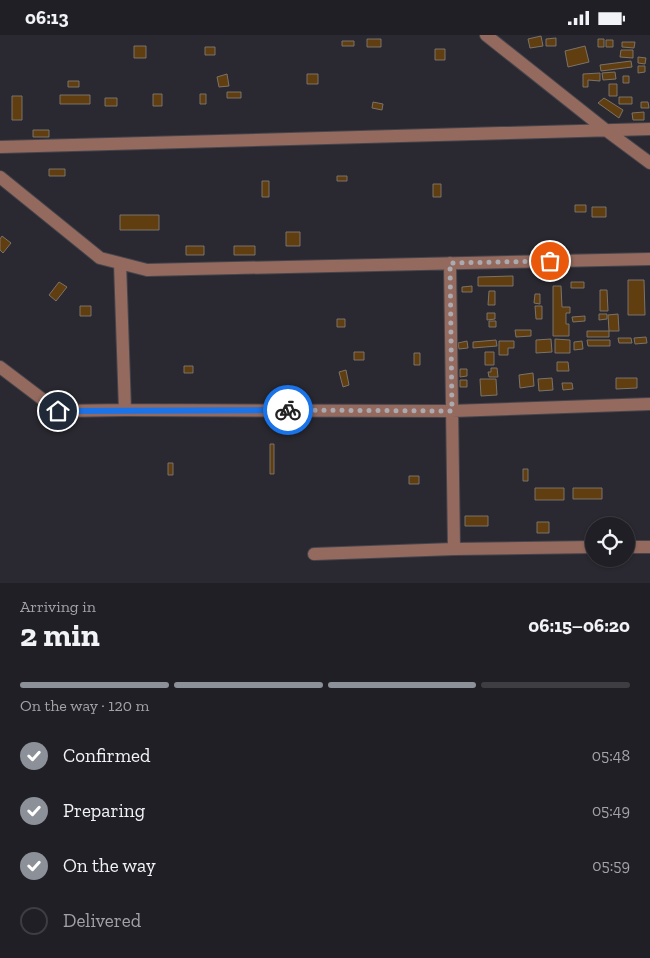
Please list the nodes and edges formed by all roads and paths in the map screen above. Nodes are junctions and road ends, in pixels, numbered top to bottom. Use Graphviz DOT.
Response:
graph roads {
  1 [pos="486,35"];
  2 [pos="650,129"];
  3 [pos="607,131"];
  4 [pos="0,147"];
  5 [pos="650,163"];
  6 [pos="0,177"];
  7 [pos="650,259"];
  8 [pos="120,263"];
  9 [pos="450,263"];
  10 [pos="0,367"];
  11 [pos="650,404"];
  12 [pos="125,410"];
  13 [pos="452,411"];
  14 [pos="585,547"];
  15 [pos="635,547"];
  16 [pos="650,547"];
  17 [pos="454,549"];
  18 [pos="314,553"];
  1 -- 3 [label="street"];
  2 -- 3 [label="street"];
  3 -- 4 [label="street"];
  3 -- 5 [label="street"];
  6 -- 8 [label="street"];
  7 -- 9 [label="street"];
  8 -- 9 [label="street"];
  8 -- 12 [label="street"];
  9 -- 13 [label="street"];
  10 -- 12 [label="street"];
  11 -- 13 [label="street"];
  12 -- 13 [label="street"];
  13 -- 17 [label="street"];
  14 -- 17 [label="street"];
  15 -- 16 [label="street"];
  17 -- 18 [label="street"];
}
